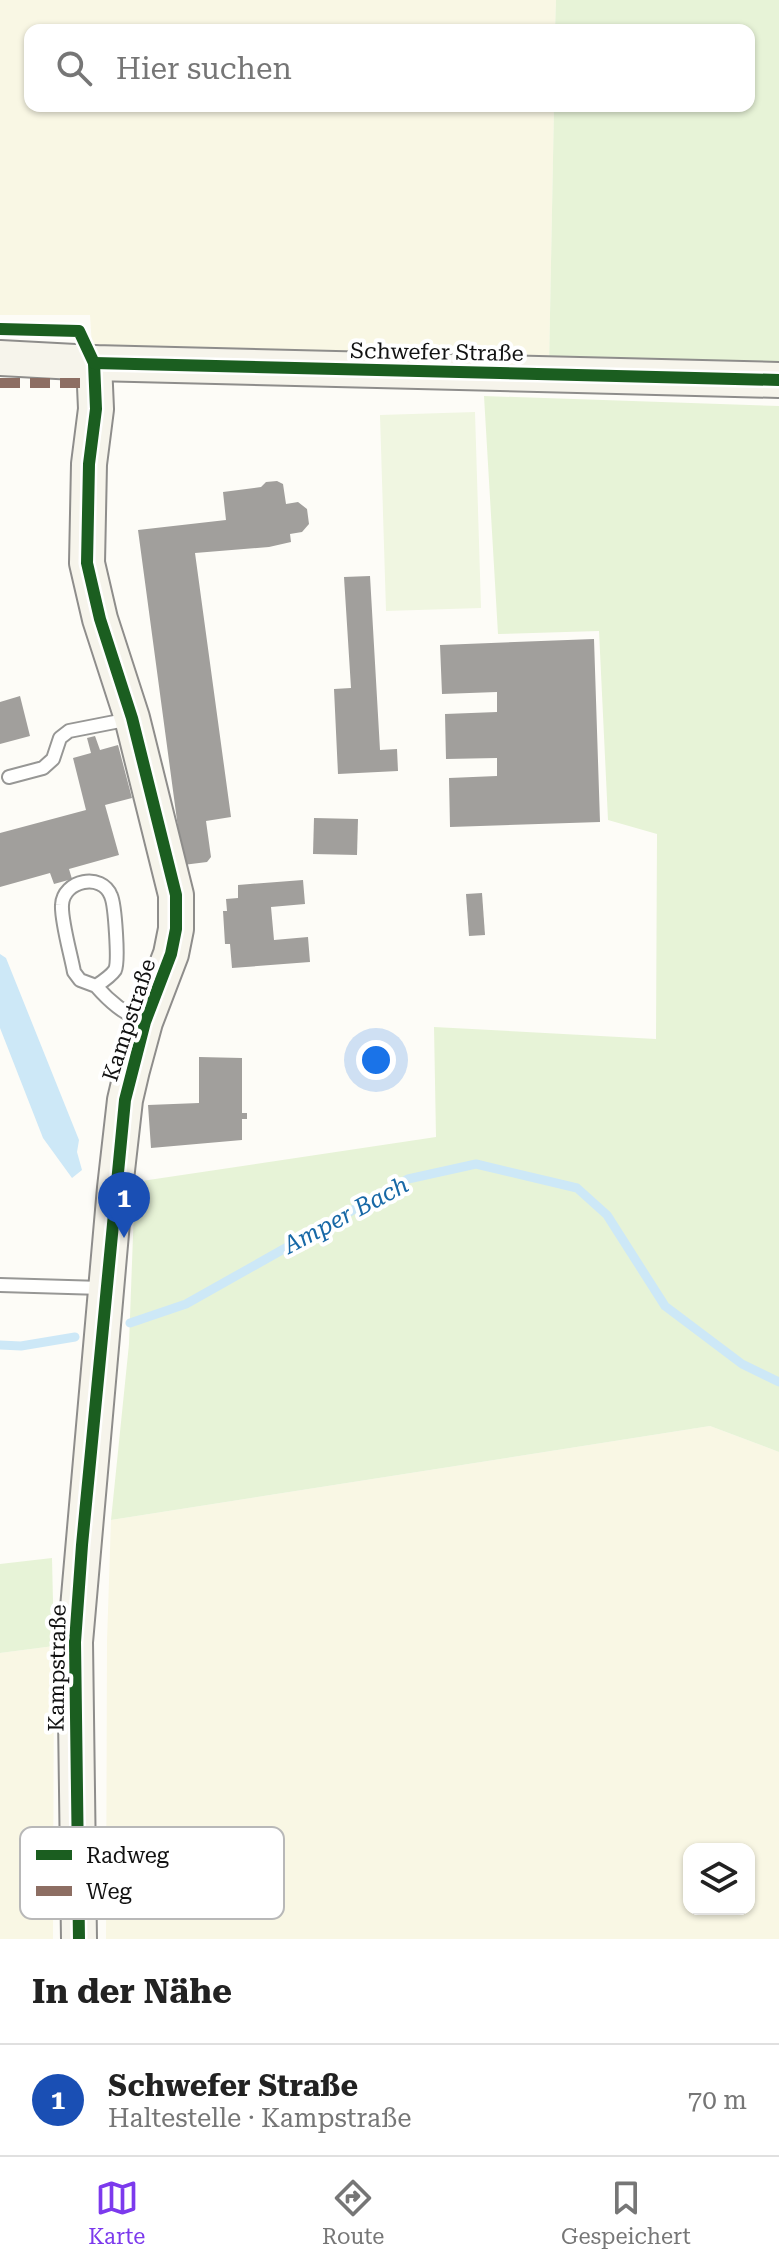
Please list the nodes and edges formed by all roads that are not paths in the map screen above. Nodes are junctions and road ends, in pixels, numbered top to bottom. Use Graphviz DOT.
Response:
graph roads {
  1 [pos="0,358"];
  2 [pos="94,363"];
  3 [pos="779,380"];
  4 [pos="132,718"];
  5 [pos="9,777"];
  6 [pos="96,986"];
  7 [pos="145,1022"];
  8 [pos="0,1285"];
  9 [pos="106,1289"];
  10 [pos="77,1827"];
  11 [pos="79,1919"];
  12 [pos="79,1939"];
  1 -- 2 [label="street, Schwefer Straße"];
  2 -- 3 [label="street, Schwefer Straße"];
  2 -- 4 [label="street, Kampstraße"];
  4 -- 5 [label="lane"];
  4 -- 7 [label="street, Kampstraße"];
  6 -- 6 [label="lane"];
  6 -- 7 [label="lane"];
  7 -- 9 [label="street, Kampstraße"];
  8 -- 9 [label="lane"];
  9 -- 10 [label="street, Kampstraße"];
  11 -- 12 [label="street, Kampstraße"];
}
